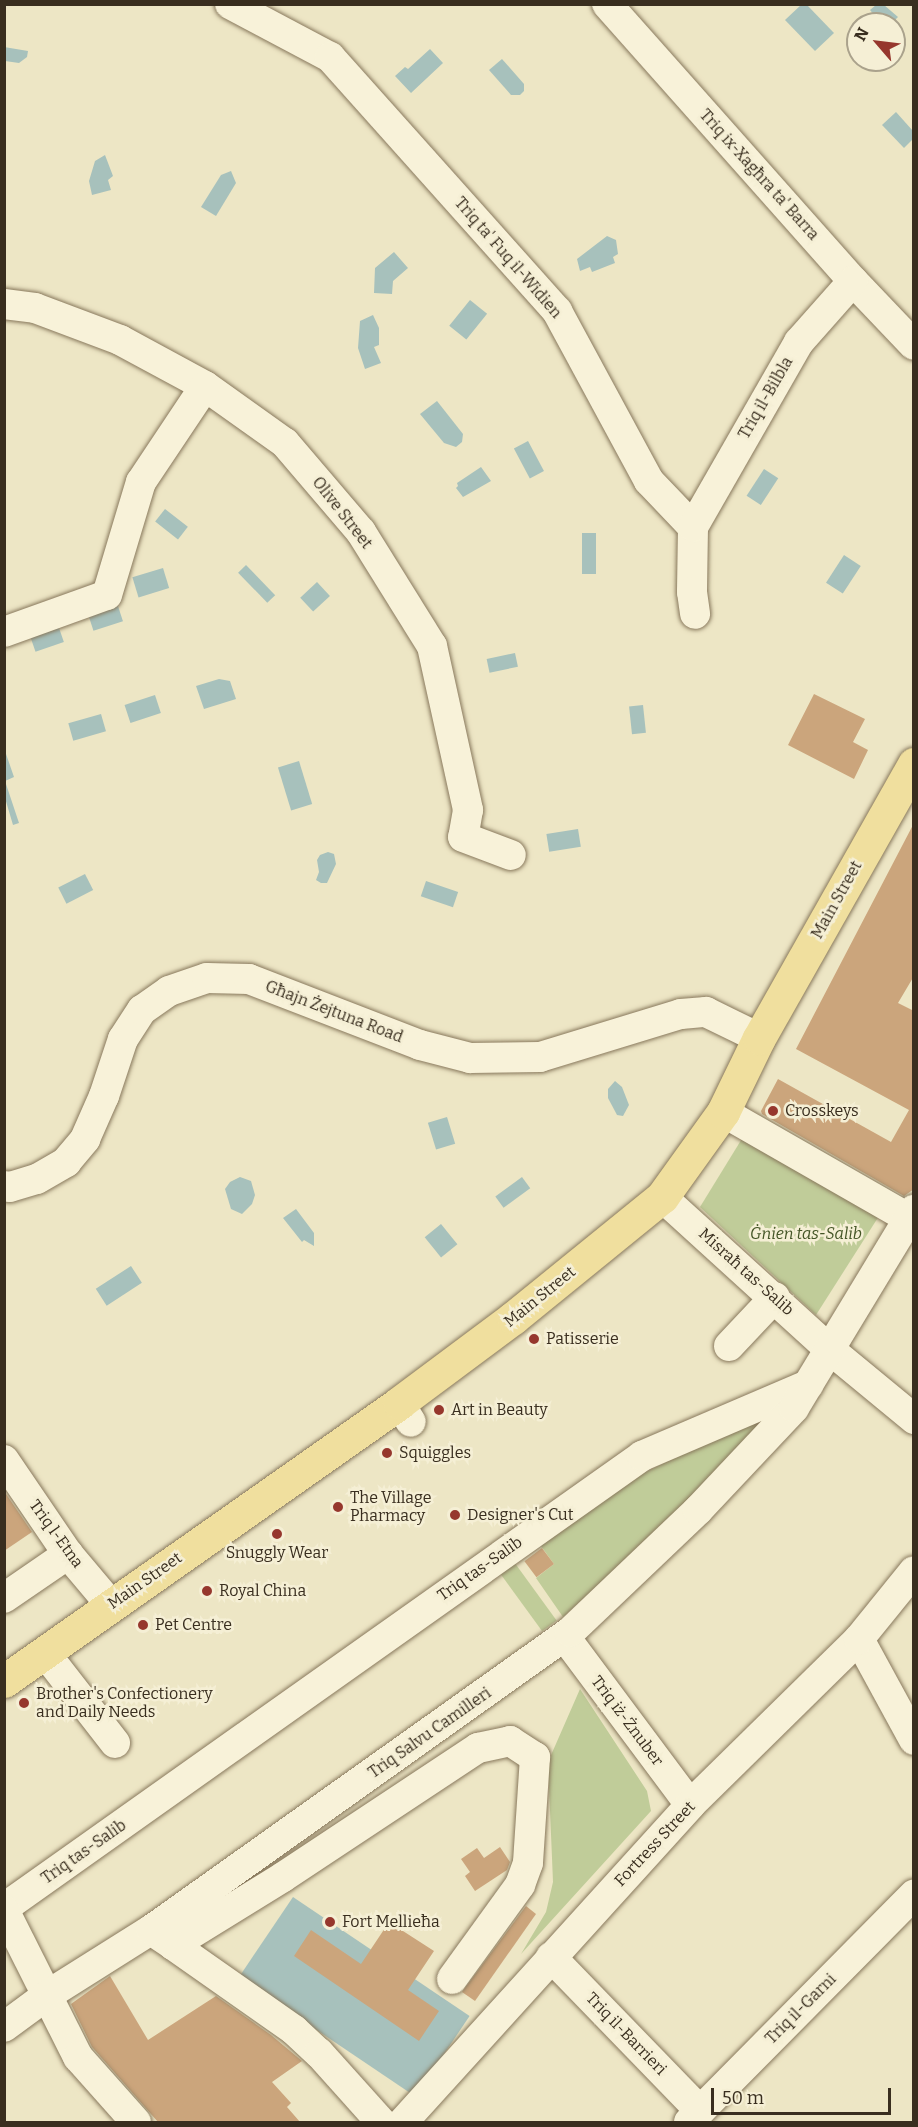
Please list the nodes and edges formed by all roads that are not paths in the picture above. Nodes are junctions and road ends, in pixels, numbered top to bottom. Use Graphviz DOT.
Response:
graph roads {
  1 [pos="230,4"];
  2 [pos="607,4"];
  3 [pos="853,280"];
  4 [pos="4,304"];
  5 [pos="914,345"];
  6 [pos="205,386"];
  7 [pos="693,527"];
  8 [pos="695,614"];
  9 [pos="4,632"];
  10 [pos="914,764"];
  11 [pos="511,855"];
  12 [pos="759,1038"];
  13 [pos="723,1112"];
  14 [pos="4,1186"];
  15 [pos="662,1197"];
  16 [pos="911,1214"];
  17 [pos="775,1297"];
  18 [pos="729,1346"];
  19 [pos="828,1348"];
  20 [pos="808,1384"];
  21 [pos="914,1419"];
  22 [pos="4,1460"];
  23 [pos="68,1554"];
  24 [pos="914,1571"];
  25 [pos="4,1598"];
  26 [pos="111,1605"];
  27 [pos="564,1637"];
  28 [pos="859,1639"];
  29 [pos="45,1653"];
  30 [pos="4,1681"];
  31 [pos="914,1740"];
  32 [pos="115,1743"];
  33 [pos="690,1805"];
  34 [pos="914,1895"];
  35 [pos="4,1909"];
  36 [pos="162,1938"];
  37 [pos="551,1957"];
  38 [pos="452,1980"];
  39 [pos="46,1996"];
  40 [pos="4,2027"];
  41 [pos="695,2117"];
  42 [pos="136,2122"];
  43 [pos="381,2122"];
  44 [pos="403,2122"];
  1 -- 7 [label="street, Triq ta' Fuq il-Widien"];
  2 -- 3 [label="street, Triq ix-Xagħra ta' Barra"];
  3 -- 5 [label="street, Triq ix-Xagħra ta' Barra"];
  3 -- 7 [label="street, Triq il-Bilbla"];
  4 -- 6 [label="street, Olive Street"];
  6 -- 9 [label="street"];
  6 -- 11 [label="street, Olive Street"];
  7 -- 8 [label="street"];
  10 -- 12 [label="main road, Main Street"];
  12 -- 13 [label="main road, Main Street"];
  12 -- 14 [label="street, Għajn Żejtuna Road"];
  13 -- 15 [label="main road, Main Street"];
  13 -- 16 [label="street"];
  15 -- 17 [label="street, Misraħ tas-Salib"];
  15 -- 26 [label="main road, Main Street"];
  16 -- 19 [label="street"];
  17 -- 18 [label="street"];
  17 -- 19 [label="street, Misraħ tas-Salib"];
  19 -- 20 [label="street"];
  19 -- 21 [label="street, Misraħ tas-Salib"];
  20 -- 27 [label="street, Triq Salvu Camilleri"];
  20 -- 35 [label="street, Triq tas-Salib"];
  22 -- 23 [label="street, Triq l-Etna"];
  23 -- 25 [label="street"];
  23 -- 26 [label="street, Triq l-Etna"];
  24 -- 28 [label="street, Fortress Street"];
  26 -- 29 [label="main road, Main Street"];
  27 -- 33 [label="street, Triq iż-Żnuber"];
  27 -- 36 [label="street, Triq Salvu Camilleri"];
  28 -- 31 [label="street"];
  28 -- 33 [label="street, Fortress Street"];
  29 -- 30 [label="main road, Main Street"];
  29 -- 32 [label="street"];
  33 -- 37 [label="street, Fortress Street"];
  34 -- 41 [label="street, Triq il-Garni"];
  35 -- 39 [label="street"];
  36 -- 38 [label="street"];
  36 -- 39 [label="street, Triq Salvu Camilleri"];
  36 -- 43 [label="street"];
  37 -- 41 [label="street, Triq il-Barrieri"];
  37 -- 44 [label="street, Fortress Street"];
  39 -- 40 [label="street, Triq Salvu Camilleri"];
  39 -- 42 [label="street"];
}
